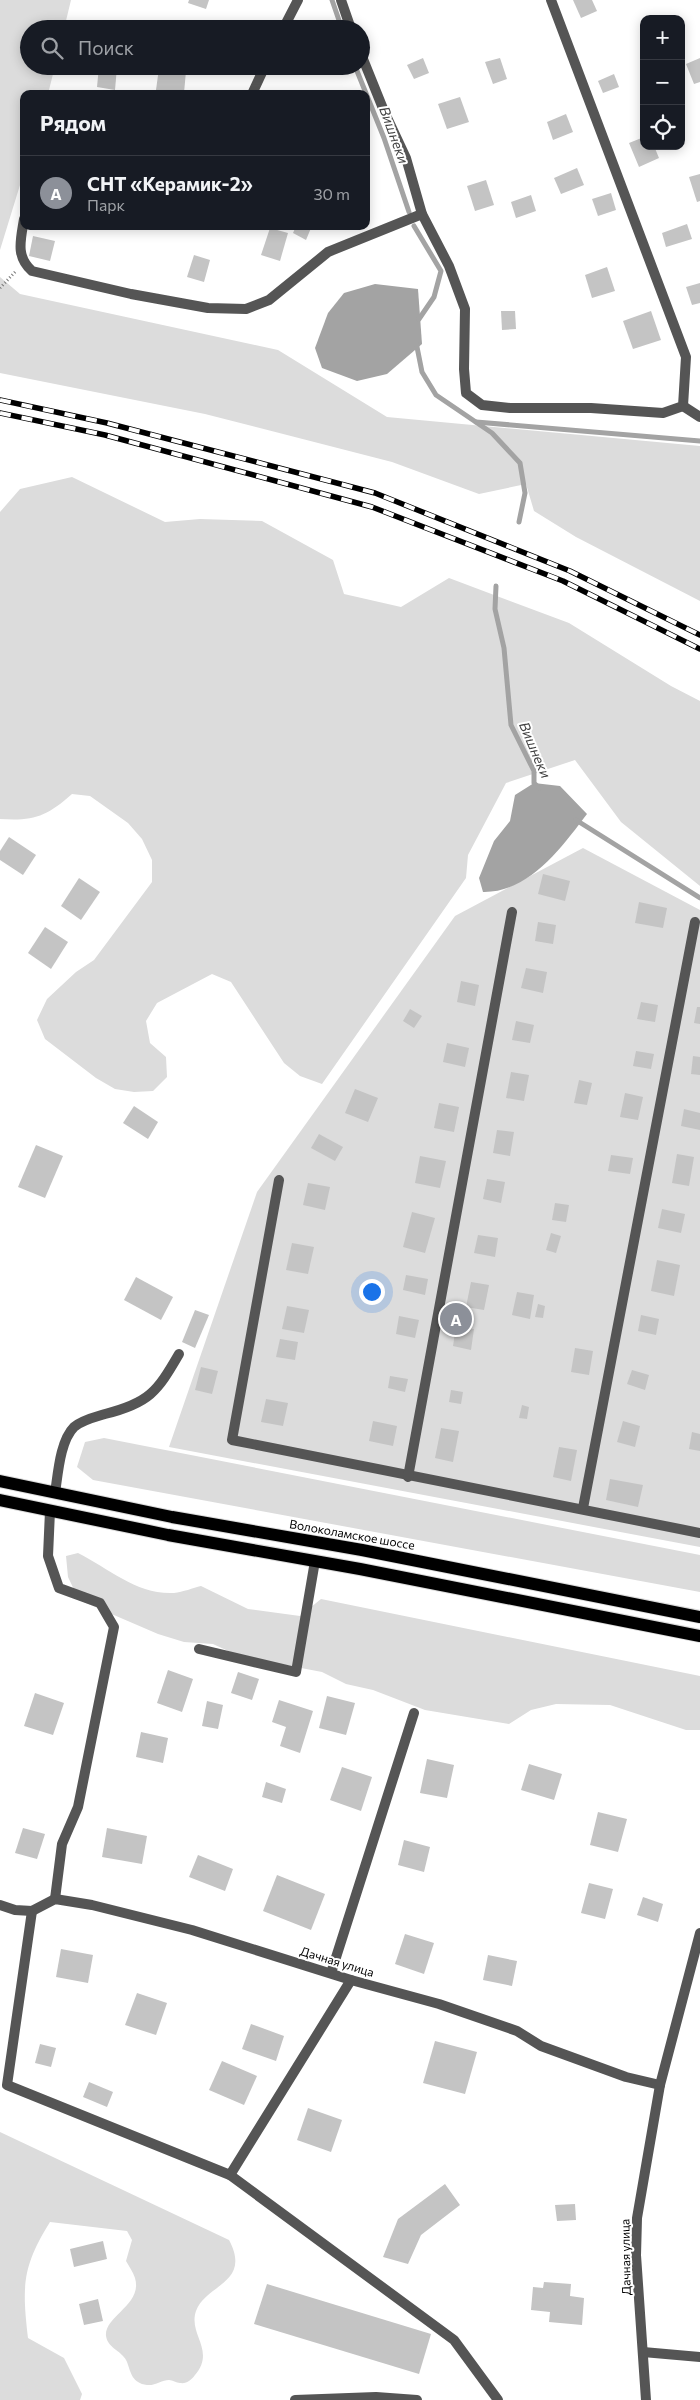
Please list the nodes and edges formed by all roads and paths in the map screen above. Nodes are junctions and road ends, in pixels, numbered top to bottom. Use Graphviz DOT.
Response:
graph roads {
  1 [pos="298,0"];
  2 [pos="341,0"];
  3 [pos="551,0"];
  4 [pos="288,20"];
  5 [pos="349,20"];
  6 [pos="261,75"];
  7 [pos="369,75"];
  8 [pos="254,90"];
  9 [pos="422,214"];
  10 [pos="23,230"];
  11 [pos="23,263"];
  12 [pos="0,288"];
  13 [pos="684,406"];
  14 [pos="700,417"];
  15 [pos="512,912"];
  16 [pos="695,922"];
  17 [pos="279,1180"];
  18 [pos="178,1354"];
  19 [pos="408,1476"];
  20 [pos="0,1481"];
  21 [pos="55,1493"];
  22 [pos="0,1500"];
  23 [pos="583,1508"];
  24 [pos="50,1511"];
  25 [pos="700,1533"];
  26 [pos="314,1561"];
  27 [pos="700,1617"];
  28 [pos="700,1636"];
  29 [pos="199,1649"];
  30 [pos="414,1713"];
  31 [pos="55,1899"];
  32 [pos="0,1905"];
  33 [pos="32,1910"];
  34 [pos="700,1933"];
  35 [pos="331,1973"];
  36 [pos="351,1980"];
  37 [pos="660,2084"];
  38 [pos="230,2175"];
  39 [pos="643,2352"];
  40 [pos="700,2357"];
  41 [pos="295,2400"];
  42 [pos="417,2400"];
  43 [pos="498,2400"];
  44 [pos="646,2400"];
  1 -- 4 [label="street"];
  2 -- 5 [label="street"];
  3 -- 13 [label="street"];
  6 -- 8 [label="street"];
  7 -- 9 [label="street"];
  9 -- 11 [label="street"];
  9 -- 13 [label="street"];
  10 -- 11 [label="street"];
  11 -- 12 [label="path"];
  13 -- 14 [label="street"];
  15 -- 19 [label="street"];
  16 -- 23 [label="street"];
  17 -- 19 [label="street"];
  18 -- 21 [label="street"];
  19 -- 23 [label="street"];
  20 -- 21 [label="main road, Волоколамское шоссе"];
  21 -- 27 [label="main road, Волоколамское шоссе"];
  22 -- 24 [label="main road"];
  23 -- 25 [label="street"];
  24 -- 26 [label="main road"];
  24 -- 31 [label="street"];
  26 -- 28 [label="main road"];
  26 -- 29 [label="street"];
  30 -- 35 [label="street"];
  31 -- 33 [label="street"];
  31 -- 35 [label="street, Дачная улица"];
  32 -- 33 [label="street"];
  33 -- 38 [label="street"];
  34 -- 37 [label="street, Дачная улица"];
  35 -- 36 [label="street, Дачная улица"];
  36 -- 37 [label="street, Дачная улица"];
  36 -- 38 [label="street"];
  37 -- 39 [label="street, Дачная улица"];
  38 -- 43 [label="street"];
  39 -- 40 [label="street"];
  39 -- 44 [label="street, Дачная улица"];
  41 -- 42 [label="street"];
}
